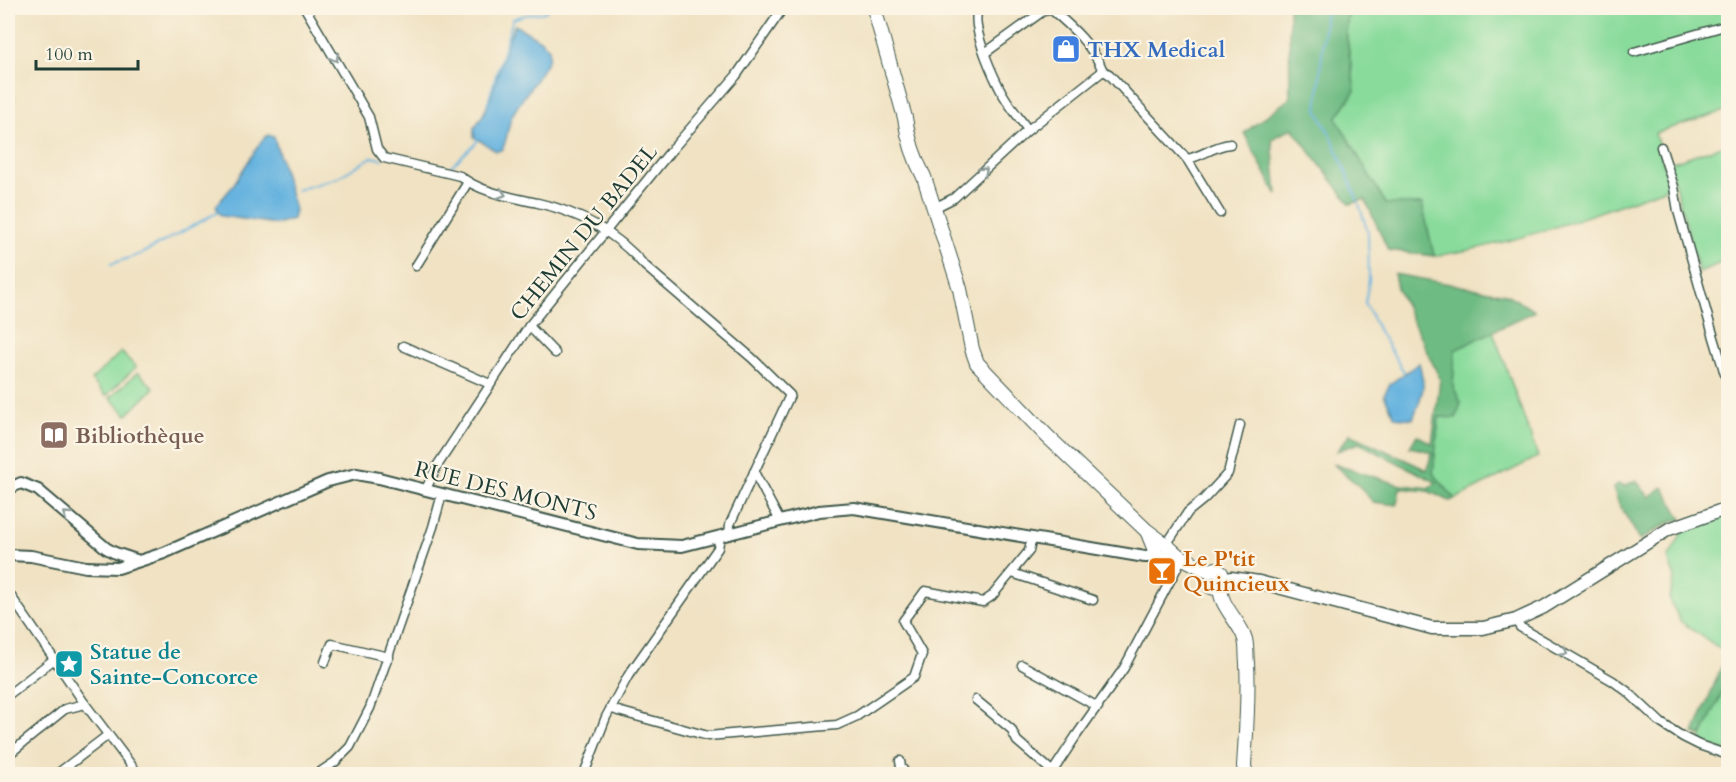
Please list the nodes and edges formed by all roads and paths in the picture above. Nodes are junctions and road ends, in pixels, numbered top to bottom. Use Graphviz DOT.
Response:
graph roads {
  1 [pos="305,8"];
  2 [pos="783,8"];
  3 [pos="874,8"];
  4 [pos="979,8"];
  5 [pos="1728,25"];
  6 [pos="1634,52"];
  7 [pos="985,53"];
  8 [pos="1103,70"];
  9 [pos="1028,130"];
  10 [pos="1230,144"];
  11 [pos="1661,147"];
  12 [pos="1187,159"];
  13 [pos="468,182"];
  14 [pos="934,208"];
  15 [pos="1220,213"];
  16 [pos="607,231"];
  17 [pos="416,266"];
  18 [pos="529,326"];
  19 [pos="404,346"];
  20 [pos="555,353"];
  21 [pos="490,384"];
  22 [pos="1728,384"];
  23 [pos="1240,425"];
  24 [pos="754,472"];
  25 [pos="8,489"];
  26 [pos="426,489"];
  27 [pos="442,494"];
  28 [pos="1728,508"];
  29 [pos="780,521"];
  30 [pos="724,536"];
  31 [pos="1032,537"];
  32 [pos="1161,550"];
  33 [pos="112,552"];
  34 [pos="8,555"];
  35 [pos="139,561"];
  36 [pos="1179,564"];
  37 [pos="111,568"];
  38 [pos="1012,573"];
  39 [pos="1215,580"];
  40 [pos="8,591"];
  41 [pos="1093,600"];
  42 [pos="1516,620"];
  43 [pos="389,657"];
  44 [pos="53,660"];
  45 [pos="325,662"];
  46 [pos="1022,664"];
  47 [pos="8,695"];
  48 [pos="976,700"];
  49 [pos="85,704"];
  50 [pos="1098,707"];
  51 [pos="611,708"];
  52 [pos="108,735"];
  53 [pos="8,755"];
  54 [pos="1728,755"];
  55 [pos="900,761"];
  56 [pos="1052,773"];
  57 [pos="57,774"];
  58 [pos="138,774"];
  59 [pos="318,774"];
  60 [pos="584,774"];
  61 [pos="906,774"];
  62 [pos="1246,774"];
  1 -- 13 [label="street, one-way"];
  2 -- 16 [label="street, CHEMIN DU BADEL"];
  3 -- 14 [label="main road"];
  4 -- 7 [label="street"];
  5 -- 6 [label="street"];
  7 -- 8 [label="street"];
  7 -- 9 [label="street"];
  8 -- 9 [label="street"];
  8 -- 12 [label="street"];
  14 -- 9 [label="street, one-way"];
  10 -- 12 [label="street"];
  11 -- 22 [label="street"];
  12 -- 15 [label="street"];
  13 -- 16 [label="street, one-way"];
  13 -- 17 [label="street"];
  14 -- 32 [label="main road"];
  16 -- 18 [label="street, CHEMIN DU BADEL"];
  16 -- 24 [label="street"];
  18 -- 20 [label="street"];
  18 -- 21 [label="street, CHEMIN DU BADEL"];
  19 -- 21 [label="street"];
  21 -- 26 [label="street, CHEMIN DU BADEL"];
  23 -- 32 [label="street"];
  24 -- 29 [label="street"];
  24 -- 30 [label="street"];
  33 -- 25 [label="street, one-way"];
  26 -- 27 [label="street, RUE DES MONTS"];
  26 -- 35 [label="street, RUE DES MONTS"];
  27 -- 30 [label="street, RUE DES MONTS"];
  27 -- 43 [label="street"];
  28 -- 42 [label="main road"];
  29 -- 30 [label="street, RUE DES MONTS"];
  29 -- 31 [label="street, RUE DES MONTS"];
  30 -- 51 [label="street"];
  31 -- 32 [label="street, RUE DES MONTS"];
  31 -- 38 [label="street"];
  32 -- 36 [label="main road"];
  32 -- 39 [label="main road"];
  33 -- 35 [label="street"];
  33 -- 37 [label="street"];
  34 -- 37 [label="street, RUE DES MONTS"];
  35 -- 37 [label="street, RUE DES MONTS"];
  36 -- 39 [label="main road"];
  36 -- 50 [label="street"];
  38 -- 41 [label="street"];
  38 -- 51 [label="street"];
  39 -- 42 [label="main road"];
  39 -- 62 [label="main road"];
  40 -- 44 [label="street"];
  42 -- 54 [label="street, one-way"];
  43 -- 45 [label="street"];
  43 -- 59 [label="street"];
  44 -- 47 [label="street"];
  44 -- 49 [label="street"];
  46 -- 50 [label="street"];
  48 -- 56 [label="street"];
  49 -- 52 [label="street"];
  49 -- 53 [label="street"];
  50 -- 56 [label="street"];
  51 -- 60 [label="street"];
  52 -- 57 [label="street"];
  52 -- 58 [label="street"];
  55 -- 61 [label="street"];
}
